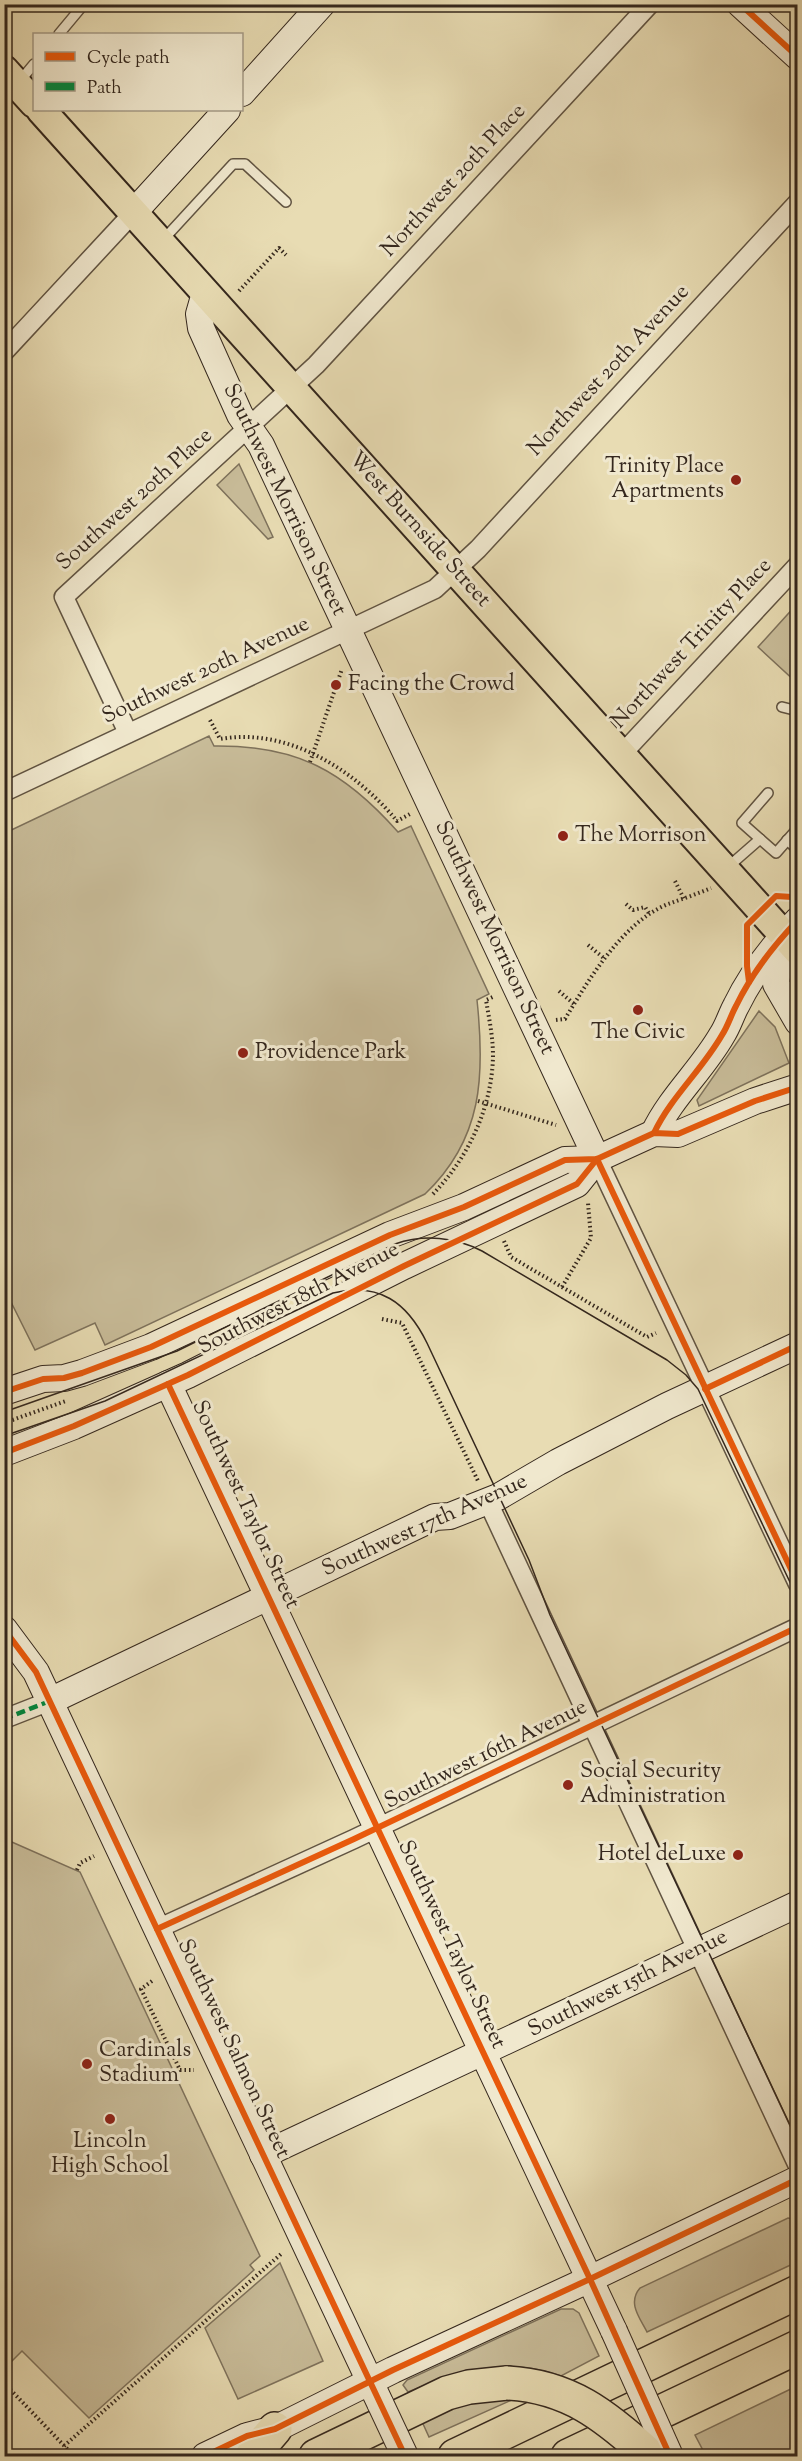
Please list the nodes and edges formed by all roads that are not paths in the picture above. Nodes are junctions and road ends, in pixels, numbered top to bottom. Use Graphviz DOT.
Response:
graph roads {
  1 [pos="84,4"];
  2 [pos="322,4"];
  3 [pos="650,4"];
  4 [pos="740,4"];
  5 [pos="60,33"];
  6 [pos="798,57"];
  7 [pos="243,92"];
  8 [pos="41,111"];
  9 [pos="226,111"];
  10 [pos="286,202"];
  11 [pos="798,202"];
  12 [pos="134,212"];
  13 [pos="160,243"];
  14 [pos="205,293"];
  15 [pos="4,352"];
  16 [pos="291,388"];
  17 [pos="249,428"];
  18 [pos="798,565"];
  19 [pos="455,571"];
  20 [pos="348,631"];
  21 [pos="782,707"];
  22 [pos="798,711"];
  23 [pos="128,733"];
  24 [pos="621,755"];
  25 [pos="4,792"];
  26 [pos="768,793"];
  27 [pos="798,828"];
  28 [pos="760,839"];
  29 [pos="787,840"];
  30 [pos="798,850"];
  31 [pos="728,875"];
  32 [pos="793,935"];
  33 [pos="798,1022"];
  34 [pos="798,1088"];
  35 [pos="654,1133"];
  36 [pos="597,1160"];
  37 [pos="798,1345"];
  38 [pos="168,1384"];
  39 [pos="705,1389"];
  40 [pos="4,1392"];
  41 [pos="4,1453"];
  42 [pos="488,1502"];
  43 [pos="798,1584"];
  44 [pos="268,1598"];
  45 [pos="798,1627"];
  46 [pos="4,1629"];
  47 [pos="50,1701"];
  48 [pos="4,1719"];
  49 [pos="590,1725"];
  50 [pos="376,1828"];
  51 [pos="798,1904"];
  52 [pos="157,1929"];
  53 [pos="697,1952"];
  54 [pos="482,2053"];
  55 [pos="263,2156"];
  56 [pos="798,2166"];
  57 [pos="798,2179"];
  58 [pos="590,2280"];
  59 [pos="798,2292"];
  60 [pos="798,2347"];
  61 [pos="369,2381"];
  62 [pos="275,2429"];
  63 [pos="205,2457"];
  64 [pos="252,2457"];
  65 [pos="316,2457"];
  66 [pos="405,2457"];
  67 [pos="455,2457"];
  68 [pos="568,2457"];
  69 [pos="650,2457"];
  70 [pos="670,2457"];
  1 -- 5 [label="lane"];
  2 -- 7 [label="street"];
  3 -- 16 [label="street, Northwest 20th Place"];
  4 -- 6 [label="street"];
  8 -- 12 [label="main road, West Burnside Street"];
  9 -- 12 [label="street"];
  10 -- 13 [label="lane"];
  11 -- 19 [label="street, Northwest 20th Avenue"];
  12 -- 13 [label="main road, West Burnside Street"];
  12 -- 15 [label="street"];
  13 -- 14 [label="main road, West Burnside Street"];
  14 -- 16 [label="main road, West Burnside Street"];
  14 -- 17 [label="street, Southwest Morrison Street"];
  16 -- 17 [label="street, Southwest 20th Place"];
  16 -- 19 [label="main road, West Burnside Street"];
  17 -- 20 [label="street, Southwest Morrison Street"];
  17 -- 23 [label="street, Southwest 20th Place"];
  18 -- 24 [label="street, Northwest Trinity Place"];
  19 -- 20 [label="street, Southwest 20th Avenue"];
  19 -- 24 [label="main road, West Burnside Street"];
  20 -- 23 [label="street, Southwest 20th Avenue"];
  20 -- 36 [label="street, Southwest Morrison Street"];
  21 -- 22 [label="lane"];
  23 -- 25 [label="street, Southwest 20th Avenue"];
  24 -- 31 [label="main road, West Burnside Street"];
  26 -- 28 [label="lane"];
  27 -- 29 [label="lane"];
  28 -- 29 [label="lane"];
  28 -- 31 [label="lane"];
  29 -- 30 [label="lane"];
  31 -- 32 [label="main road, West Burnside Street"];
  32 -- 33 [label="street"];
  32 -- 35 [label="street"];
  34 -- 35 [label="street, Southwest 18th Avenue"];
  35 -- 36 [label="street, Southwest 18th Avenue"];
  36 -- 38 [label="street, Southwest 18th Avenue"];
  36 -- 39 [label="street, Southwest Morrison Street"];
  36 -- 40 [label="street, Southwest 18th Avenue"];
  37 -- 39 [label="street, Southwest 17th Avenue"];
  38 -- 41 [label="street, Southwest 18th Avenue"];
  38 -- 44 [label="street, Southwest Taylor Street"];
  39 -- 42 [label="street, Southwest 17th Avenue"];
  39 -- 43 [label="street, Southwest Morrison Street"];
  42 -- 44 [label="street, Southwest 17th Avenue"];
  42 -- 49 [label="street"];
  44 -- 47 [label="street, Southwest 17th Avenue"];
  44 -- 50 [label="street, Southwest Taylor Street"];
  45 -- 49 [label="street, Southwest 16th Avenue"];
  46 -- 47 [label="street, Southwest Salmon Street"];
  47 -- 48 [label="street"];
  47 -- 52 [label="street, Southwest Salmon Street"];
  49 -- 50 [label="street, Southwest 16th Avenue"];
  49 -- 53 [label="street"];
  50 -- 52 [label="street, Southwest 16th Avenue"];
  50 -- 54 [label="street, Southwest Taylor Street"];
  51 -- 53 [label="street, Southwest 15th Avenue"];
  52 -- 55 [label="street, Southwest Salmon Street"];
  53 -- 54 [label="street, Southwest 15th Avenue"];
  53 -- 56 [label="street"];
  54 -- 55 [label="street, Southwest 15th Avenue"];
  54 -- 58 [label="street, Southwest Taylor Street"];
  55 -- 61 [label="street, Southwest Salmon Street"];
  57 -- 58 [label="street"];
  58 -- 61 [label="street"];
  58 -- 70 [label="street, Southwest Taylor Street, bridge"];
  59 -- 67 [label="highway"];
  60 -- 68 [label="highway"];
  61 -- 62 [label="street"];
  61 -- 66 [label="street, Southwest Salmon Street, bridge"];
  62 -- 63 [label="street"];
  62 -- 64 [label="highway"];
  65 -- 69 [label="highway, bridge"];
}
